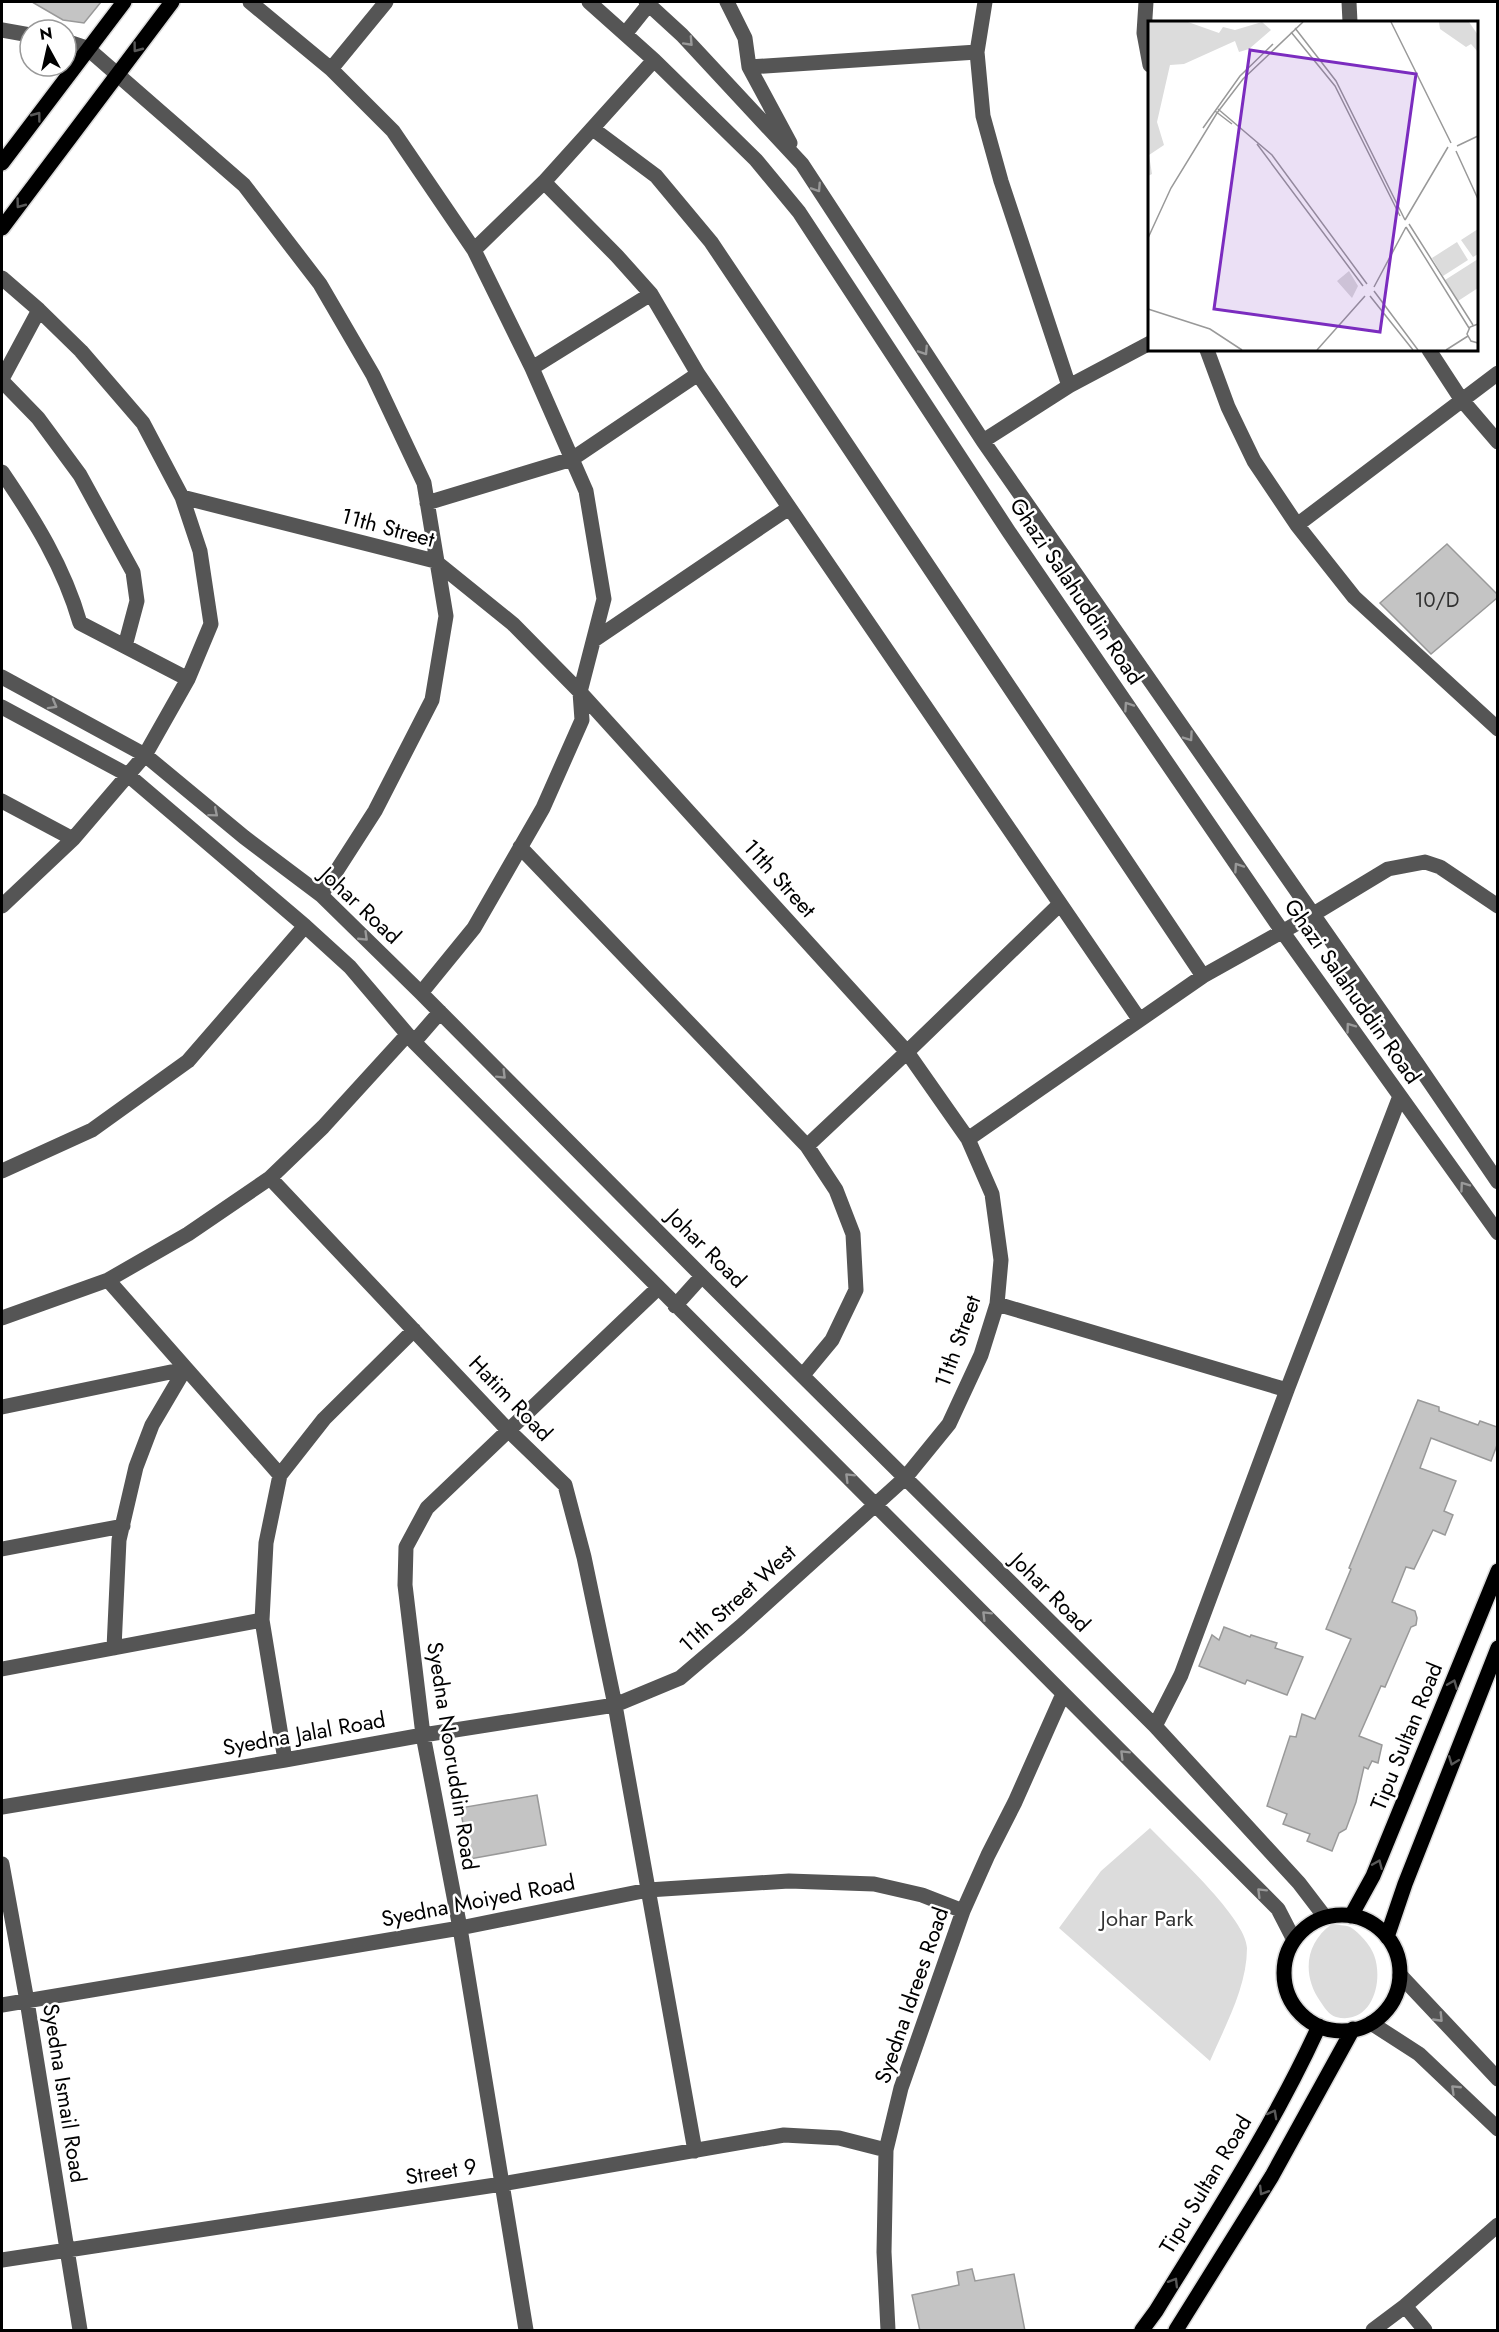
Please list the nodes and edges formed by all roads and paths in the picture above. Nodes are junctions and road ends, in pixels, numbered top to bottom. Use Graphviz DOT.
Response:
graph roads {
  1 [pos="124,2"];
  2 [pos="172,2"];
  3 [pos="250,2"];
  4 [pos="386,2"];
  5 [pos="589,2"];
  6 [pos="727,2"];
  7 [pos="985,2"];
  8 [pos="1146,2"];
  9 [pos="1348,2"];
  10 [pos="648,3"];
  11 [pos="1350,21"];
  12 [pos="2,30"];
  13 [pos="18,32"];
  14 [pos="625,34"];
  15 [pos="78,45"];
  16 [pos="87,48"];
  17 [pos="977,52"];
  18 [pos="1148,59"];
  19 [pos="654,60"];
  20 [pos="749,68"];
  21 [pos="332,69"];
  22 [pos="118,75"];
  23 [pos="593,129"];
  24 [pos="2,163"];
  25 [pos="802,164"];
  26 [pos="544,182"];
  27 [pos="2,228"];
  28 [pos="474,250"];
  29 [pos="2,278"];
  30 [pos="651,294"];
  31 [pos="39,310"];
  32 [pos="1148,345"];
  33 [pos="1208,351"];
  34 [pos="1430,351"];
  35 [pos="532,368"];
  36 [pos="1497,373"];
  37 [pos="698,374"];
  38 [pos="2,380"];
  39 [pos="1069,386"];
  40 [pos="1461,399"];
  41 [pos="983,441"];
  42 [pos="1497,442"];
  43 [pos="572,459"];
  44 [pos="2,472"];
  45 [pos="182,497"];
  46 [pos="427,503"];
  47 [pos="789,508"];
  48 [pos="1297,525"];
  49 [pos="435,561"];
  50 [pos="594,640"];
  51 [pos="125,646"];
  52 [pos="2,677"];
  53 [pos="188,679"];
  54 [pos="580,692"];
  55 [pos="2,708"];
  56 [pos="1497,729"];
  57 [pos="145,755"];
  58 [pos="128,775"];
  59 [pos="4,806"];
  60 [pos="73,839"];
  61 [pos="520,848"];
  62 [pos="321,895"];
  63 [pos="1059,905"];
  64 [pos="2,906"];
  65 [pos="1497,906"];
  66 [pos="1312,915"];
  67 [pos="305,926"];
  68 [pos="1282,931"];
  69 [pos="1203,976"];
  70 [pos="422,993"];
  71 [pos="440,1012"];
  72 [pos="1139,1019"];
  73 [pos="410,1039"];
  74 [pos="908,1052"];
  75 [pos="1400,1096"];
  76 [pos="968,1139"];
  77 [pos="807,1146"];
  78 [pos="2,1171"];
  79 [pos="270,1178"];
  80 [pos="1497,1182"];
  81 [pos="1497,1233"];
  82 [pos="702,1276"];
  83 [pos="108,1280"];
  84 [pos="658,1288"];
  85 [pos="997,1304"];
  86 [pos="675,1306"];
  87 [pos="2,1318"];
  88 [pos="414,1330"];
  89 [pos="185,1369"];
  90 [pos="803,1375"];
  91 [pos="1287,1390"];
  92 [pos="2,1407"];
  93 [pos="508,1430"];
  94 [pos="280,1475"];
  95 [pos="905,1478"];
  96 [pos="875,1503"];
  97 [pos="123,1526"];
  98 [pos="2,1549"];
  99 [pos="1497,1571"];
  100 [pos="262,1620"];
  101 [pos="114,1648"];
  102 [pos="1497,1648"];
  103 [pos="2,1669"];
  104 [pos="1064,1694"];
  105 [pos="615,1705"];
  106 [pos="1155,1726"];
  107 [pos="423,1735"];
  108 [pos="285,1761"];
  109 [pos="2,1807"];
  110 [pos="2,1864"];
  111 [pos="648,1890"];
  112 [pos="963,1911"];
  113 [pos="1351,1916"];
  114 [pos="1325,1917"];
  115 [pos="460,1928"];
  116 [pos="1387,1937"];
  117 [pos="1294,1940"];
  118 [pos="1400,1975"];
  119 [pos="27,2001"];
  120 [pos="2,2005"];
  121 [pos="1371,2023"];
  122 [pos="1319,2026"];
  123 [pos="1353,2030"];
  124 [pos="1497,2055"];
  125 [pos="1484,2064"];
  126 [pos="1497,2079"];
  127 [pos="1497,2130"];
  128 [pos="886,2150"];
  129 [pos="695,2151"];
  130 [pos="502,2184"];
  131 [pos="1497,2225"];
  132 [pos="68,2251"];
  133 [pos="2,2260"];
  134 [pos="1405,2306"];
  135 [pos="81,2331"];
  136 [pos="526,2331"];
  137 [pos="888,2331"];
  138 [pos="1142,2331"];
  139 [pos="1176,2331"];
  140 [pos="1373,2331"];
  141 [pos="1425,2331"];
  1 -- 16 [label="main road"];
  2 -- 22 [label="main road, one-way"];
  3 -- 21 [label="street"];
  4 -- 21 [label="street"];
  5 -- 14 [label="street, Ghazi Salahuddin Road"];
  6 -- 20 [label="street"];
  7 -- 17 [label="street"];
  8 -- 18 [label="street"];
  9 -- 11 [label="street"];
  10 -- 14 [label="street"];
  10 -- 25 [label="street, Ghazi Salahuddin Road, one-way"];
  12 -- 13 [label="street"];
  14 -- 19 [label="street, Ghazi Salahuddin Road"];
  15 -- 16 [label="street"];
  16 -- 22 [label="street"];
  24 -- 16 [label="main road, one-way"];
  17 -- 20 [label="street"];
  17 -- 39 [label="street"];
  19 -- 23 [label="street"];
  68 -- 19 [label="street, Ghazi Salahuddin Road, one-way"];
  20 -- 25 [label="street"];
  21 -- 28 [label="street"];
  22 -- 27 [label="main road, one-way"];
  22 -- 46 [label="street"];
  23 -- 26 [label="street"];
  23 -- 69 [label="street"];
  25 -- 41 [label="street, Ghazi Salahuddin Road, one-way"];
  26 -- 28 [label="street"];
  26 -- 30 [label="street"];
  28 -- 35 [label="street"];
  29 -- 31 [label="street"];
  30 -- 35 [label="street"];
  30 -- 37 [label="street"];
  31 -- 38 [label="street"];
  31 -- 45 [label="street"];
  32 -- 39 [label="street"];
  33 -- 48 [label="street"];
  34 -- 40 [label="street"];
  35 -- 43 [label="street"];
  36 -- 40 [label="street"];
  37 -- 43 [label="street"];
  37 -- 47 [label="street"];
  38 -- 51 [label="street"];
  39 -- 41 [label="street"];
  40 -- 42 [label="street"];
  40 -- 48 [label="street"];
  41 -- 66 [label="street, Ghazi Salahuddin Road, one-way"];
  43 -- 46 [label="street"];
  43 -- 50 [label="street"];
  44 -- 51 [label="street"];
  45 -- 49 [label="street, 11th Street"];
  45 -- 53 [label="street"];
  46 -- 49 [label="street"];
  47 -- 50 [label="street"];
  47 -- 63 [label="street"];
  48 -- 56 [label="street"];
  49 -- 54 [label="street, 11th Street"];
  49 -- 62 [label="street"];
  50 -- 54 [label="street"];
  51 -- 53 [label="street"];
  52 -- 57 [label="street, Johar Road, one-way"];
  53 -- 57 [label="street"];
  54 -- 61 [label="street"];
  54 -- 74 [label="street, 11th Street"];
  55 -- 58 [label="street"];
  57 -- 58 [label="street"];
  57 -- 62 [label="street, Johar Road, one-way"];
  58 -- 60 [label="street"];
  58 -- 67 [label="street"];
  59 -- 60 [label="street"];
  60 -- 64 [label="street"];
  61 -- 70 [label="street"];
  61 -- 77 [label="street"];
  62 -- 70 [label="street, Johar Road, one-way"];
  63 -- 72 [label="street"];
  63 -- 74 [label="street"];
  65 -- 66 [label="street"];
  66 -- 68 [label="street"];
  66 -- 80 [label="street, Ghazi Salahuddin Road"];
  67 -- 73 [label="street"];
  67 -- 78 [label="street"];
  68 -- 69 [label="street"];
  75 -- 68 [label="street, Ghazi Salahuddin Road, one-way"];
  69 -- 72 [label="street"];
  70 -- 71 [label="street, Johar Road"];
  71 -- 73 [label="street"];
  71 -- 82 [label="street, Johar Road, one-way"];
  72 -- 76 [label="street"];
  73 -- 79 [label="street"];
  73 -- 84 [label="street"];
  74 -- 76 [label="street, 11th Street"];
  74 -- 77 [label="street"];
  81 -- 75 [label="street, Ghazi Salahuddin Road, one-way"];
  75 -- 91 [label="street"];
  76 -- 85 [label="street, 11th Street"];
  77 -- 90 [label="street"];
  79 -- 83 [label="street"];
  79 -- 88 [label="street, Hatim Road"];
  82 -- 86 [label="street"];
  82 -- 90 [label="street, Johar Road"];
  83 -- 87 [label="street"];
  83 -- 89 [label="street"];
  84 -- 86 [label="street"];
  84 -- 93 [label="street, Syedna Nooruddin Road"];
  85 -- 91 [label="street"];
  85 -- 95 [label="street, 11th Street"];
  96 -- 86 [label="street, one-way"];
  88 -- 93 [label="street, Hatim Road"];
  88 -- 94 [label="street"];
  89 -- 92 [label="street"];
  89 -- 94 [label="street"];
  89 -- 97 [label="street"];
  90 -- 95 [label="street, Johar Road"];
  91 -- 106 [label="street"];
  93 -- 105 [label="street, Hatim Road"];
  93 -- 107 [label="street, Syedna Nooruddin Road"];
  94 -- 100 [label="street"];
  95 -- 96 [label="street, 11th Street"];
  95 -- 106 [label="street, Johar Road"];
  104 -- 96 [label="street, one-way"];
  96 -- 105 [label="street, 11th Street West"];
  97 -- 98 [label="street"];
  97 -- 101 [label="street"];
  113 -- 99 [label="main road, Tipu Sultan Road, one-way"];
  100 -- 101 [label="street"];
  100 -- 108 [label="street"];
  101 -- 103 [label="street"];
  102 -- 116 [label="main road, one-way"];
  104 -- 112 [label="street, Syedna Idrees Road"];
  117 -- 104 [label="street, one-way"];
  105 -- 107 [label="street, Syedna Jalal Road"];
  105 -- 111 [label="street, Hatim Road"];
  106 -- 114 [label="street, Johar Road"];
  107 -- 108 [label="street, Syedna Jalal Road"];
  107 -- 115 [label="street, Syedna Nooruddin Road"];
  108 -- 109 [label="street, Syedna Jalal Road"];
  110 -- 119 [label="street, Syedna Ismail Road"];
  111 -- 112 [label="street, Syedna Moiyed Road"];
  111 -- 115 [label="street, Syedna Moiyed Road"];
  111 -- 129 [label="street, Hatim Road"];
  112 -- 128 [label="street, Syedna Idrees Road"];
  113 -- 114 [label="main road"];
  113 -- 116 [label="main road"];
  114 -- 117 [label="main road"];
  115 -- 119 [label="street, Syedna Moiyed Road"];
  115 -- 130 [label="street, Syedna Nooruddin Road"];
  116 -- 118 [label="main road"];
  117 -- 122 [label="main road"];
  118 -- 121 [label="main road"];
  118 -- 125 [label="street, one-way"];
  119 -- 120 [label="street, Syedna Moiyed Road"];
  119 -- 132 [label="street, Syedna Ismail Road"];
  121 -- 123 [label="main road"];
  127 -- 121 [label="street, one-way"];
  122 -- 123 [label="main road"];
  138 -- 122 [label="main road, Tipu Sultan Road, one-way"];
  123 -- 139 [label="main road, one-way"];
  124 -- 125 [label="street"];
  125 -- 126 [label="street"];
  128 -- 129 [label="street, Street 9"];
  128 -- 137 [label="street, Syedna Idrees Road"];
  129 -- 130 [label="street, Street 9"];
  130 -- 132 [label="street, Street 9"];
  130 -- 136 [label="street, Syedna Nooruddin Road"];
  131 -- 134 [label="street"];
  132 -- 133 [label="street, Street 9"];
  132 -- 135 [label="street, Syedna Ismail Road"];
  134 -- 140 [label="street"];
  134 -- 141 [label="street"];
}
